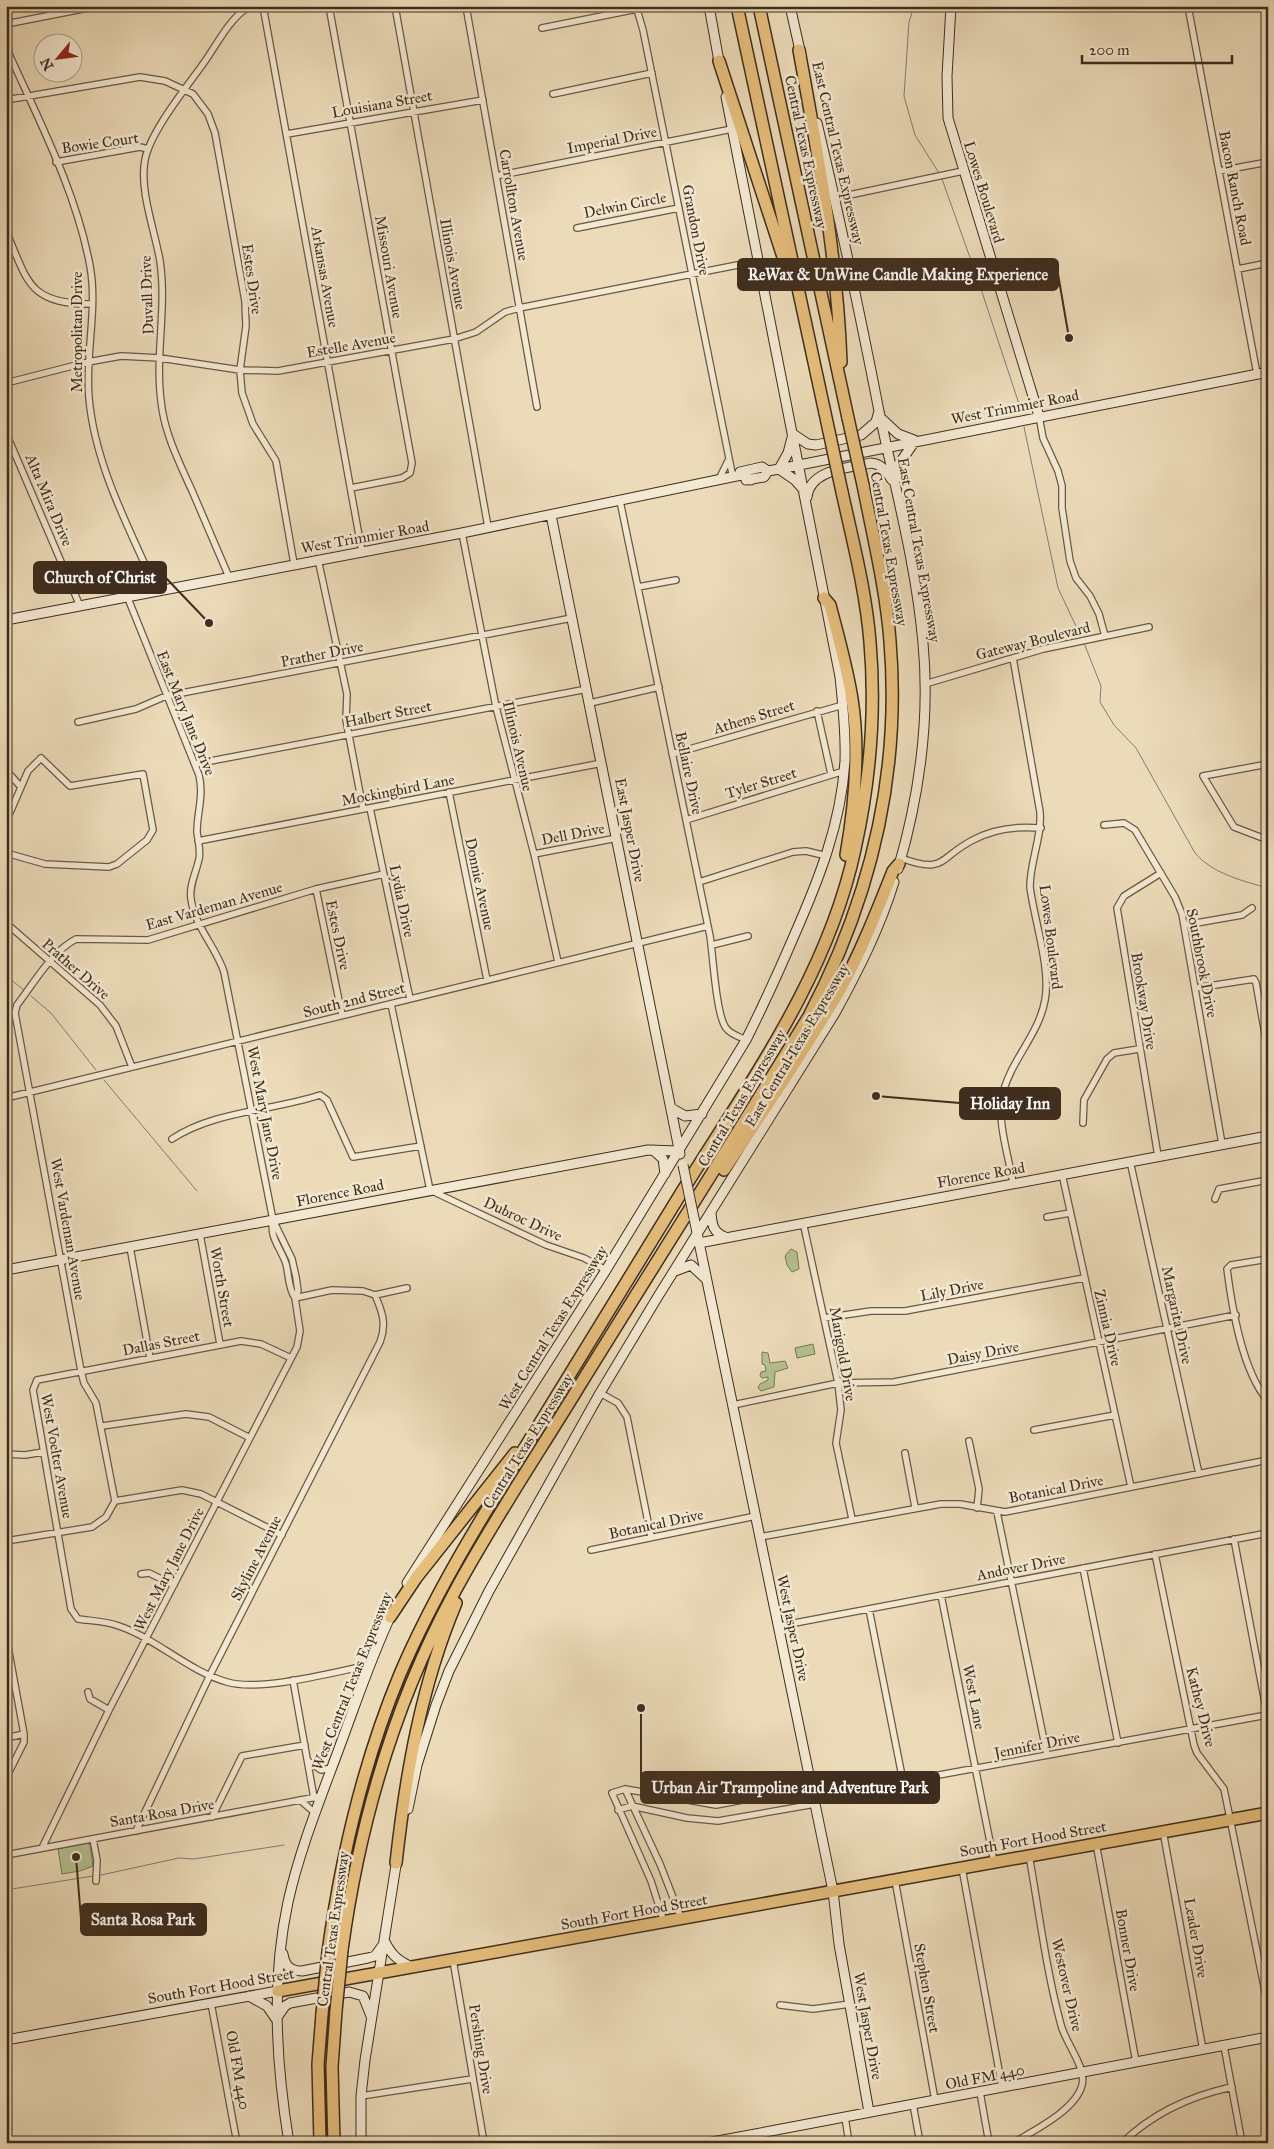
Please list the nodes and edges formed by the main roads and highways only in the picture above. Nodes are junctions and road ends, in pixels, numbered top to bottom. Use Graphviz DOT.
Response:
graph roads {
  1 [pos="709,6"];
  2 [pos="737,6"];
  3 [pos="759,6"];
  4 [pos="790,6"];
  5 [pos="951,6"];
  6 [pos="799,50"];
  7 [pos="719,61"];
  8 [pos="802,309"];
  9 [pos="1268,372"];
  10 [pos="842,394"];
  11 [pos="880,415"];
  12 [pos="1038,416"];
  13 [pos="793,434"];
  14 [pos="915,440"];
  15 [pos="887,446"];
  16 [pos="799,464"];
  17 [pos="779,469"];
  18 [pos="768,470"];
  19 [pos="726,477"];
  20 [pos="895,487"];
  21 [pos="805,492"];
  22 [pos="807,504"];
  23 [pos="551,515"];
  24 [pos="824,598"];
  25 [pos="6,620"];
  26 [pos="900,861"];
  27 [pos="832,928"];
  28 [pos="671,1108"];
  29 [pos="702,1114"];
  30 [pos="1268,1136"];
  31 [pos="652,1150"];
  32 [pos="679,1151"];
  33 [pos="665,1174"];
  34 [pos="702,1191"];
  35 [pos="711,1213"];
  36 [pos="725,1237"];
  37 [pos="698,1238"];
  38 [pos="6,1270"];
  39 [pos="674,1271"];
  40 [pos="706,1279"];
  41 [pos="535,1431"];
  42 [pos="467,1569"];
  43 [pos="390,1617"];
  44 [pos="1268,1813"];
  45 [pos="396,1863"];
  46 [pos="833,1891"];
  47 [pos="385,1942"];
  48 [pos="282,1946"];
  49 [pos="412,1967"];
  50 [pos="380,1973"];
  51 [pos="278,1991"];
  52 [pos="248,1996"];
  53 [pos="371,2018"];
  54 [pos="276,2019"];
  55 [pos="1268,2037"];
  56 [pos="6,2040"];
  57 [pos="318,2064"];
  58 [pos="869,2112"];
  59 [pos="289,2143"];
  60 [pos="313,2143"];
  61 [pos="320,2143"];
  62 [pos="334,2143"];
  63 [pos="361,2143"];
  64 [pos="707,2143"];
  1 -- 7 [label="main road"];
  2 -- 8 [label="highway, Central Texas Expressway"];
  3 -- 10 [label="highway, Central Texas Expressway"];
  4 -- 6 [label="main road, East Central Texas Expressway"];
  5 -- 12 [label="main road, Lowes Boulevard"];
  6 -- 10 [label="highway"];
  6 -- 11 [label="main road, East Central Texas Expressway"];
  7 -- 8 [label="highway"];
  7 -- 13 [label="main road"];
  8 -- 27 [label="highway, Central Texas Expressway, bridge"];
  9 -- 12 [label="main road, West Trimmier Road"];
  10 -- 34 [label="highway, Central Texas Expressway, bridge"];
  11 -- 13 [label="main road"];
  11 -- 14 [label="main road"];
  11 -- 15 [label="main road, East Central Texas Expressway"];
  12 -- 14 [label="main road, West Trimmier Road"];
  13 -- 16 [label="main road"];
  13 -- 17 [label="main road"];
  14 -- 15 [label="main road, West Trimmier Road"];
  14 -- 20 [label="main road"];
  15 -- 16 [label="main road, West Trimmier Road"];
  15 -- 20 [label="main road, East Central Texas Expressway"];
  16 -- 17 [label="main road, West Trimmier Road"];
  16 -- 21 [label="main road"];
  17 -- 18 [label="main road, West Trimmier Road"];
  17 -- 21 [label="main road"];
  18 -- 19 [label="main road, West Trimmier Road"];
  18 -- 19 [label="main road, West Trimmier Road"];
  19 -- 23 [label="main road, West Trimmier Road"];
  20 -- 22 [label="main road"];
  20 -- 26 [label="main road, East Central Texas Expressway"];
  21 -- 22 [label="main road"];
  22 -- 24 [label="main road"];
  23 -- 25 [label="main road, West Trimmier Road"];
  23 -- 28 [label="main road, East Jasper Drive"];
  24 -- 27 [label="highway"];
  24 -- 29 [label="main road"];
  26 -- 34 [label="highway"];
  26 -- 35 [label="main road, East Central Texas Expressway"];
  27 -- 41 [label="highway, Central Texas Expressway"];
  28 -- 29 [label="main road"];
  28 -- 32 [label="main road, East Jasper Drive"];
  29 -- 32 [label="main road"];
  30 -- 36 [label="main road, Florence Road"];
  31 -- 32 [label="main road, Florence Road"];
  31 -- 33 [label="main road"];
  31 -- 38 [label="main road, Florence Road"];
  32 -- 33 [label="main road, West Central Texas Expressway"];
  32 -- 37 [label="main road, West Jasper Drive, bridge"];
  33 -- 43 [label="main road, West Central Texas Expressway"];
  34 -- 42 [label="highway, Central Texas Expressway"];
  35 -- 36 [label="main road"];
  35 -- 37 [label="main road, East Central Texas Expressway"];
  36 -- 37 [label="main road, Florence Road"];
  37 -- 39 [label="main road"];
  37 -- 40 [label="main road, West Jasper Drive"];
  39 -- 40 [label="main road"];
  39 -- 45 [label="main road"];
  40 -- 46 [label="main road, West Jasper Drive"];
  41 -- 43 [label="highway"];
  41 -- 57 [label="highway, Central Texas Expressway, bridge"];
  42 -- 45 [label="highway"];
  42 -- 62 [label="highway, Central Texas Expressway, bridge"];
  43 -- 48 [label="main road, West Central Texas Expressway"];
  44 -- 46 [label="highway, South Fort Hood Street"];
  45 -- 47 [label="main road"];
  46 -- 49 [label="highway, South Fort Hood Street"];
  46 -- 58 [label="main road, West Jasper Drive"];
  47 -- 48 [label="main road"];
  47 -- 49 [label="main road"];
  47 -- 50 [label="main road"];
  48 -- 51 [label="main road, West Central Texas Expressway"];
  49 -- 50 [label="highway, South Fort Hood Street"];
  50 -- 51 [label="highway, South Fort Hood Street"];
  50 -- 53 [label="main road"];
  51 -- 52 [label="main road, South Fort Hood Street"];
  51 -- 54 [label="main road, West Central Texas Expressway"];
  52 -- 54 [label="main road"];
  52 -- 56 [label="main road, South Fort Hood Street"];
  53 -- 54 [label="main road"];
  53 -- 63 [label="main road"];
  54 -- 59 [label="main road, West Central Texas Expressway"];
  55 -- 58 [label="main road, Old FM 440"];
  57 -- 60 [label="highway"];
  57 -- 61 [label="highway, Central Texas Expressway"];
  58 -- 64 [label="main road, Old FM 440"];
}
